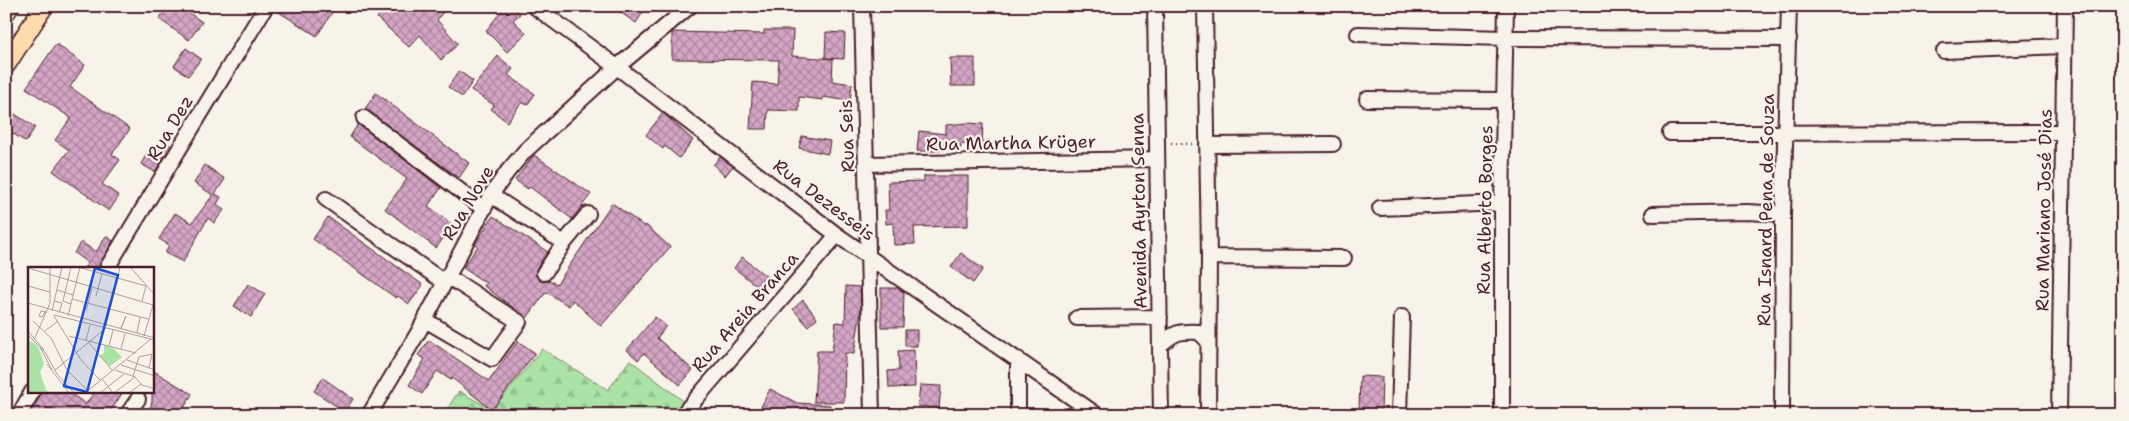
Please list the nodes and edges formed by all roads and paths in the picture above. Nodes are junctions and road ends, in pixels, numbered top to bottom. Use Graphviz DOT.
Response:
graph roads {
  1 [pos="10,6"];
  2 [pos="44,6"];
  3 [pos="266,6"];
  4 [pos="534,6"];
  5 [pos="690,6"];
  6 [pos="862,6"];
  7 [pos="1155,6"];
  8 [pos="1205,6"];
  9 [pos="1506,6"];
  10 [pos="1789,6"];
  11 [pos="2065,6"];
  12 [pos="6,12"];
  13 [pos="1358,34"];
  14 [pos="1505,38"];
  15 [pos="1789,39"];
  16 [pos="2064,46"];
  17 [pos="1944,51"];
  18 [pos="6,65"];
  19 [pos="617,67"];
  20 [pos="1367,99"];
  21 [pos="1505,100"];
  22 [pos="364,118"];
  23 [pos="2064,132"];
  24 [pos="1670,133"];
  25 [pos="1785,134"];
  26 [pos="1156,142"];
  27 [pos="1333,144"];
  28 [pos="1207,145"];
  29 [pos="1157,159"];
  30 [pos="866,164"];
  31 [pos="491,195"];
  32 [pos="326,200"];
  33 [pos="1502,203"];
  34 [pos="1380,208"];
  35 [pos="484,209"];
  36 [pos="588,214"];
  37 [pos="1652,214"];
  38 [pos="1783,214"];
  39 [pos="837,235"];
  40 [pos="564,243"];
  41 [pos="1209,257"];
  42 [pos="869,258"];
  43 [pos="1344,258"];
  44 [pos="108,267"];
  45 [pos="544,273"];
  46 [pos="446,279"];
  47 [pos="1402,316"];
  48 [pos="1160,317"];
  49 [pos="1077,318"];
  50 [pos="425,320"];
  51 [pos="1208,341"];
  52 [pos="1160,345"];
  53 [pos="1018,359"];
  54 [pos="31,394"];
  55 [pos="138,399"];
  56 [pos="19,415"];
  57 [pos="127,415"];
  58 [pos="369,415"];
  59 [pos="682,415"];
  60 [pos="872,415"];
  61 [pos="1018,415"];
  62 [pos="1097,415"];
  63 [pos="1161,415"];
  64 [pos="1208,415"];
  65 [pos="1399,415"];
  66 [pos="1502,415"];
  67 [pos="1782,415"];
  68 [pos="2059,415"];
  1 -- 12 [label="main road"];
  2 -- 18 [label="main road"];
  3 -- 44 [label="street, Rua Dez"];
  4 -- 19 [label="street, Rua Dezesseis"];
  5 -- 19 [label="street, Rua Nove"];
  6 -- 30 [label="street, Rua Seis"];
  7 -- 26 [label="street, Avenida Ayrton Senna"];
  8 -- 28 [label="street"];
  9 -- 14 [label="street, Rua Alberto Borges"];
  10 -- 15 [label="street, Rua Isnard Pena de Souza"];
  11 -- 16 [label="street, Rua Mariano José Dias"];
  13 -- 14 [label="street"];
  14 -- 15 [label="street"];
  14 -- 21 [label="street, Rua Alberto Borges"];
  15 -- 25 [label="street, Rua Isnard Pena de Souza"];
  16 -- 17 [label="street"];
  16 -- 23 [label="street, Rua Mariano José Dias"];
  19 -- 31 [label="street, Rua Nove"];
  19 -- 39 [label="street, Rua Dezesseis"];
  20 -- 21 [label="street"];
  21 -- 33 [label="street, Rua Alberto Borges"];
  22 -- 35 [label="street"];
  23 -- 25 [label="street"];
  23 -- 68 [label="street, Rua Mariano José Dias"];
  24 -- 25 [label="street"];
  25 -- 38 [label="street, Rua Isnard Pena de Souza"];
  26 -- 28 [label="path"];
  26 -- 29 [label="street, Avenida Ayrton Senna"];
  27 -- 28 [label="street"];
  28 -- 41 [label="street"];
  29 -- 30 [label="street, Rua Martha Krüger"];
  29 -- 48 [label="street, Avenida Ayrton Senna"];
  30 -- 42 [label="street, Rua Seis"];
  31 -- 35 [label="street, Rua Nove"];
  31 -- 40 [label="street"];
  32 -- 46 [label="street"];
  33 -- 34 [label="street"];
  33 -- 66 [label="street, Rua Alberto Borges"];
  35 -- 46 [label="street, Rua Nove"];
  36 -- 40 [label="street"];
  37 -- 38 [label="street"];
  38 -- 67 [label="street, Rua Isnard Pena de Souza"];
  39 -- 42 [label="street, Rua Dezesseis"];
  39 -- 59 [label="street, Rua Areia Branca"];
  40 -- 45 [label="street"];
  41 -- 43 [label="street"];
  41 -- 51 [label="street"];
  42 -- 53 [label="street, Rua Dezesseis"];
  42 -- 60 [label="street, Rua Seis"];
  46 -- 50 [label="street, Rua Nove"];
  46 -- 50 [label="street"];
  47 -- 65 [label="street"];
  48 -- 49 [label="street"];
  48 -- 52 [label="street, Avenida Ayrton Senna"];
  50 -- 58 [label="street, Rua Nove"];
  51 -- 52 [label="street"];
  51 -- 64 [label="street"];
  52 -- 63 [label="street, Avenida Ayrton Senna"];
  53 -- 61 [label="street"];
  53 -- 62 [label="street, Rua Dezesseis"];
  54 -- 56 [label="street"];
  55 -- 57 [label="street"];
}
